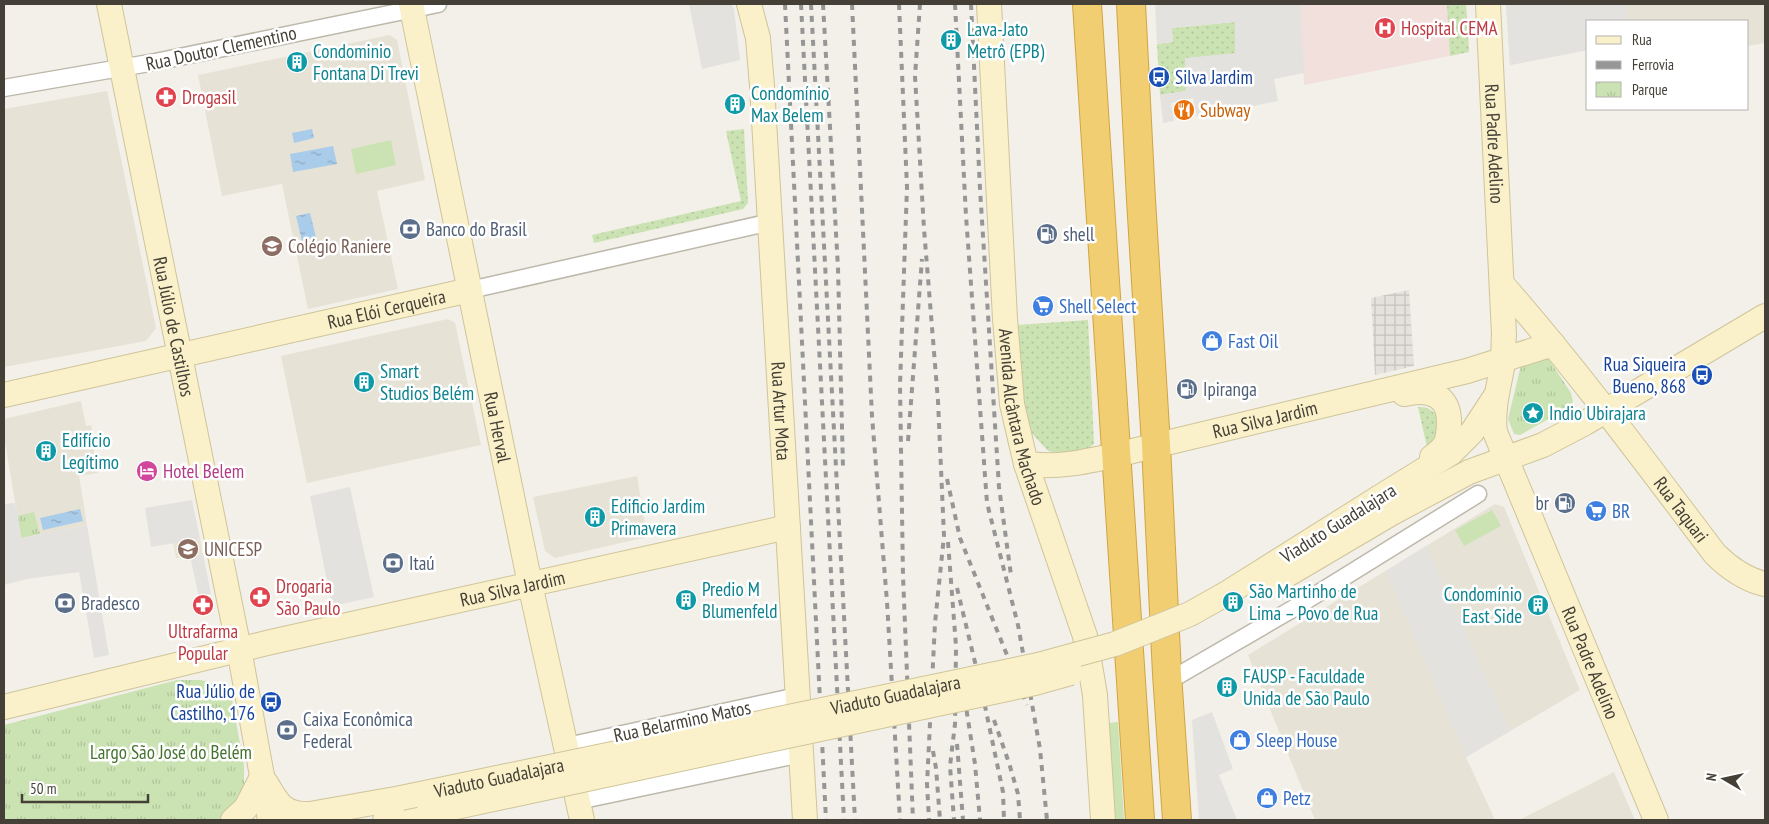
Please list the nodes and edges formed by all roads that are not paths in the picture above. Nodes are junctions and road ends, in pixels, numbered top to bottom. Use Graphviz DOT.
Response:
graph roads {
  1 [pos="109,4"];
  2 [pos="438,4"];
  3 [pos="749,4"];
  4 [pos="990,4"];
  5 [pos="1087,4"];
  6 [pos="1131,4"];
  7 [pos="1488,4"];
  8 [pos="411,6"];
  9 [pos="122,68"];
  10 [pos="4,88"];
  11 [pos="771,222"];
  12 [pos="1502,284"];
  13 [pos="470,290"];
  14 [pos="1765,316"];
  15 [pos="1553,344"];
  16 [pos="180,356"];
  17 [pos="1503,361"];
  18 [pos="1381,391"];
  19 [pos="4,395"];
  20 [pos="1496,395"];
  21 [pos="1606,411"];
  22 [pos="1156,445"];
  23 [pos="1543,445"];
  24 [pos="1116,455"];
  25 [pos="1506,458"];
  26 [pos="1026,464"];
  27 [pos="1423,470"];
  28 [pos="1478,494"];
  29 [pos="1526,504"];
  30 [pos="1386,505"];
  31 [pos="788,527"];
  32 [pos="530,584"];
  33 [pos="1765,586"];
  34 [pos="239,649"];
  35 [pos="1167,682"];
  36 [pos="798,696"];
  37 [pos="4,707"];
  38 [pos="567,746"];
  39 [pos="801,754"];
  40 [pos="262,777"];
  41 [pos="580,811"];
  42 [pos="233,820"];
  43 [pos="270,820"];
  44 [pos="385,820"];
  45 [pos="805,820"];
  46 [pos="1103,820"];
  47 [pos="1140,820"];
  48 [pos="1177,820"];
  49 [pos="1656,820"];
  1 -- 9 [label="street, Rua Júlio de Castilhos"];
  2 -- 8 [label="street, Rua Doutor Clementino"];
  3 -- 11 [label="street, Rua Artur Mota"];
  4 -- 26 [label="street, Avenida Alcântara Machado"];
  5 -- 24 [label="highway"];
  6 -- 22 [label="highway"];
  7 -- 12 [label="street, Rua Padre Adelino"];
  8 -- 9 [label="street, Rua Doutor Clementino"];
  8 -- 13 [label="street, Rua Herval"];
  9 -- 10 [label="street, Rua Doutor Clementino"];
  9 -- 16 [label="street, Rua Júlio de Castilhos"];
  11 -- 13 [label="street, Rua Elói Cerqueira"];
  11 -- 31 [label="street, Rua Artur Mota"];
  12 -- 15 [label="street, Rua Taquari"];
  12 -- 17 [label="street, Rua Padre Adelino"];
  13 -- 16 [label="street, Rua Elói Cerqueira"];
  13 -- 32 [label="street, Rua Herval"];
  14 -- 21 [label="street, Viaduto Guadalajara"];
  15 -- 17 [label="street, Rua Silva Jardim"];
  15 -- 21 [label="street, Rua Taquari"];
  16 -- 19 [label="street, Rua Elói Cerqueira"];
  16 -- 34 [label="street, Rua Júlio de Castilhos"];
  17 -- 18 [label="street, Rua Silva Jardim"];
  17 -- 20 [label="street, Rua Padre Adelino"];
  18 -- 22 [label="street, Rua Silva Jardim"];
  18 -- 27 [label="street"];
  20 -- 25 [label="street, Rua Padre Adelino"];
  20 -- 27 [label="street, Viaduto Guadalajara"];
  21 -- 23 [label="street, Viaduto Guadalajara"];
  21 -- 33 [label="street, Rua Taquari"];
  22 -- 24 [label="street, Rua Silva Jardim"];
  22 -- 35 [label="highway"];
  23 -- 25 [label="street, Viaduto Guadalajara"];
  23 -- 29 [label="street, Rua Padre Adelino"];
  24 -- 26 [label="street, Rua Silva Jardim"];
  24 -- 47 [label="highway"];
  25 -- 29 [label="street, Rua Padre Adelino"];
  25 -- 30 [label="street, Viaduto Guadalajara"];
  26 -- 46 [label="street, Avenida Alcântara Machado"];
  27 -- 30 [label="street, Viaduto Guadalajara"];
  28 -- 35 [label="street"];
  29 -- 49 [label="street, Rua Padre Adelino"];
  30 -- 40 [label="street, Viaduto Guadalajara, bridge"];
  30 -- 44 [label="street, Viaduto Guadalajara, bridge"];
  31 -- 32 [label="street, Rua Silva Jardim"];
  31 -- 36 [label="street, Rua Artur Mota"];
  32 -- 34 [label="street, Rua Silva Jardim"];
  32 -- 38 [label="street, Rua Herval"];
  34 -- 37 [label="street"];
  34 -- 40 [label="street"];
  35 -- 48 [label="highway"];
  36 -- 38 [label="street, Rua Belarmino Matos"];
  36 -- 39 [label="street, Rua Artur Mota"];
  38 -- 41 [label="street, Rua Herval"];
  39 -- 41 [label="street"];
  39 -- 45 [label="street, Rua Artur Mota"];
  40 -- 42 [label="street"];
  40 -- 43 [label="street"];
}
